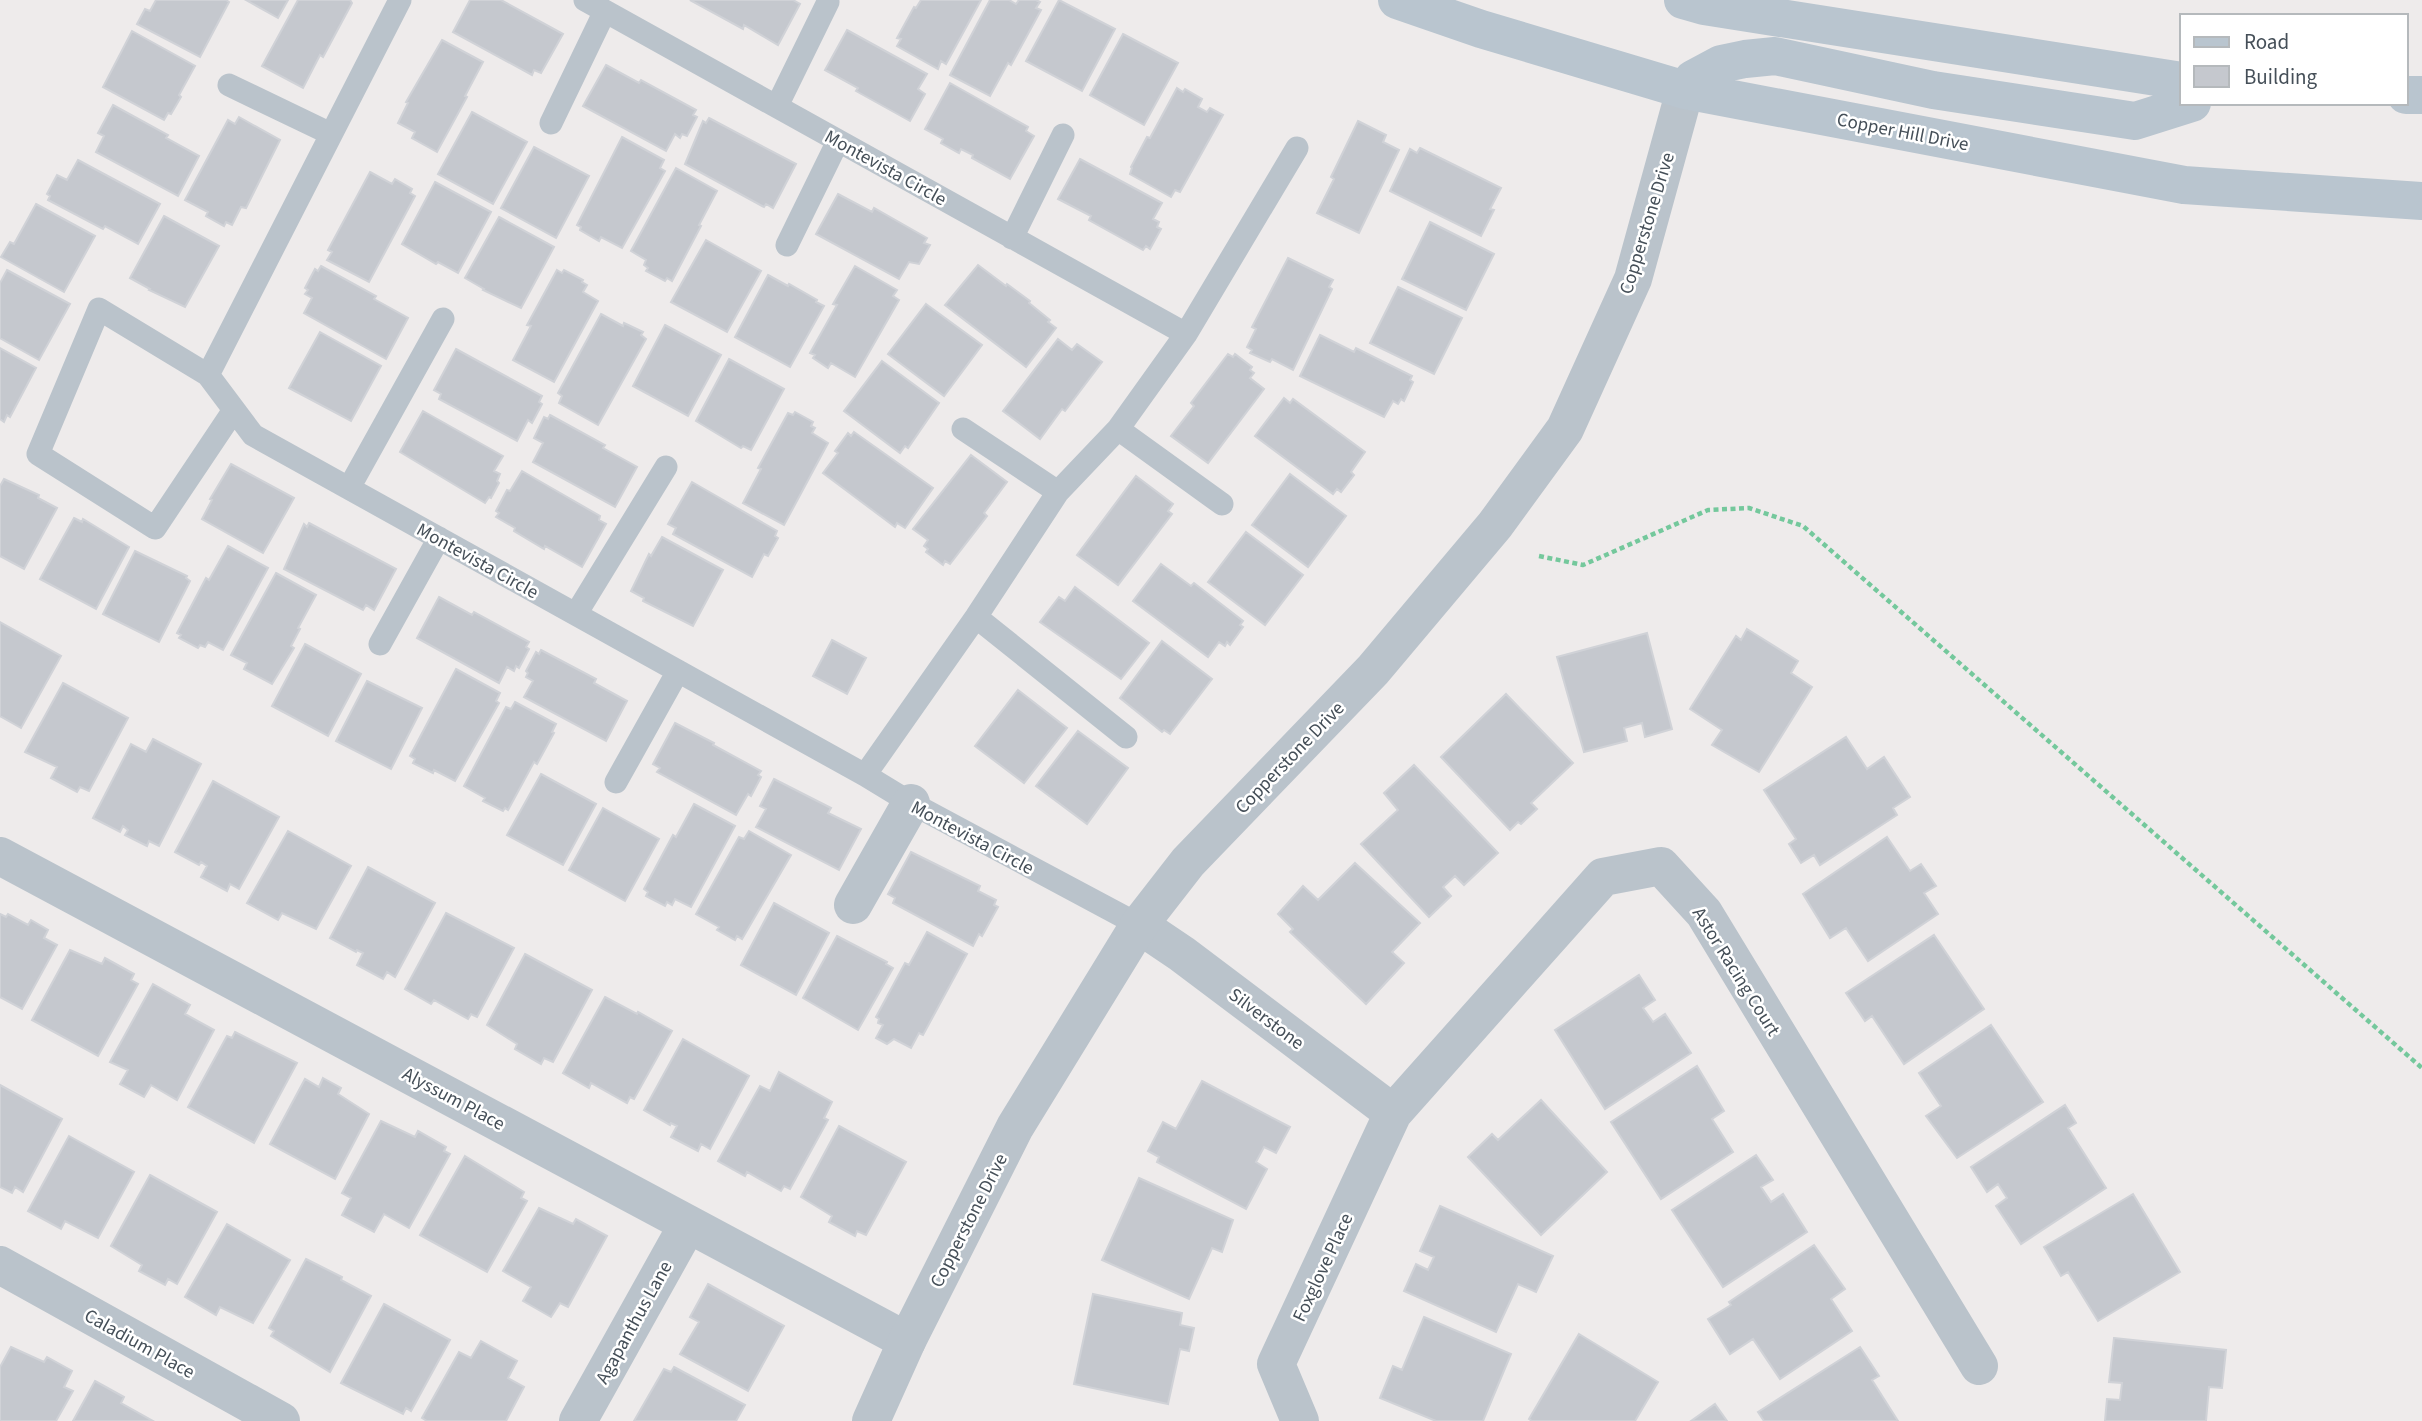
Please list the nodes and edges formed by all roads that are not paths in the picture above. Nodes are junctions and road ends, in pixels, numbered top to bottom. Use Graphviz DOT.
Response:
graph roads {
  1 [pos="400,0"];
  2 [pos="585,0"];
  3 [pos="1397,0"];
  4 [pos="1684,0"];
  5 [pos="828,2"];
  6 [pos="606,11"];
  7 [pos="2180,81"];
  8 [pos="229,85"];
  9 [pos="1685,90"];
  10 [pos="2186,105"];
  11 [pos="777,106"];
  12 [pos="551,123"];
  13 [pos="331,134"];
  14 [pos="1063,135"];
  15 [pos="838,141"];
  16 [pos="1297,148"];
  17 [pos="2422,201"];
  18 [pos="1012,238"];
  19 [pos="787,245"];
  20 [pos="443,319"];
  21 [pos="1186,334"];
  22 [pos="208,375"];
  23 [pos="234,410"];
  24 [pos="963,429"];
  25 [pos="1118,429"];
  26 [pos="666,467"];
  27 [pos="349,488"];
  28 [pos="1058,492"];
  29 [pos="1222,505"];
  30 [pos="439,538"];
  31 [pos="576,614"];
  32 [pos="976,617"];
  33 [pos="380,644"];
  34 [pos="678,671"];
  35 [pos="1126,737"];
  36 [pos="865,775"];
  37 [pos="616,782"];
  38 [pos="911,803"];
  39 [pos="0,856"];
  40 [pos="853,905"];
  41 [pos="1139,925"];
  42 [pos="1393,1114"];
  43 [pos="688,1224"];
  44 [pos="0,1265"];
  45 [pos="907,1341"];
  46 [pos="1979,1366"];
  47 [pos="281,1421"];
  48 [pos="578,1421"];
  49 [pos="871,1421"];
  50 [pos="1300,1421"];
  1 -- 13 [label="lane"];
  2 -- 6 [label="lane, Montevista Circle"];
  3 -- 9 [label="main road, Copper Hill Drive"];
  4 -- 7 [label="main road"];
  5 -- 11 [label="lane"];
  6 -- 11 [label="lane, Montevista Circle"];
  6 -- 12 [label="lane"];
  8 -- 13 [label="lane"];
  9 -- 10 [label="main road"];
  9 -- 17 [label="main road, Copper Hill Drive"];
  9 -- 41 [label="street, Copperstone Drive"];
  11 -- 15 [label="lane, Montevista Circle"];
  13 -- 22 [label="lane"];
  14 -- 18 [label="lane"];
  15 -- 18 [label="lane, Montevista Circle"];
  15 -- 19 [label="lane"];
  16 -- 21 [label="lane"];
  18 -- 21 [label="lane, Montevista Circle"];
  20 -- 27 [label="lane"];
  21 -- 25 [label="lane"];
  22 -- 23 [label="lane, Montevista Circle"];
  22 -- 23 [label="lane"];
  23 -- 27 [label="lane, Montevista Circle"];
  24 -- 28 [label="lane"];
  25 -- 28 [label="lane"];
  25 -- 29 [label="lane"];
  26 -- 31 [label="lane"];
  27 -- 30 [label="lane, Montevista Circle"];
  28 -- 32 [label="lane"];
  30 -- 31 [label="lane, Montevista Circle"];
  30 -- 33 [label="lane"];
  31 -- 34 [label="lane, Montevista Circle"];
  32 -- 35 [label="lane"];
  32 -- 36 [label="lane"];
  34 -- 36 [label="lane, Montevista Circle"];
  34 -- 37 [label="lane"];
  36 -- 38 [label="lane, Montevista Circle"];
  38 -- 40 [label="street"];
  38 -- 41 [label="lane, Montevista Circle"];
  39 -- 43 [label="street, Alyssum Place"];
  41 -- 42 [label="street, Silverstone"];
  41 -- 45 [label="street, Copperstone Drive"];
  42 -- 46 [label="street, Astor Racing Court"];
  42 -- 50 [label="street, Foxglove Place"];
  43 -- 45 [label="street, Alyssum Place"];
  43 -- 48 [label="street, Agapanthus Lane"];
  44 -- 47 [label="street, Caladium Place"];
  45 -- 49 [label="street, Copperstone Drive"];
}
